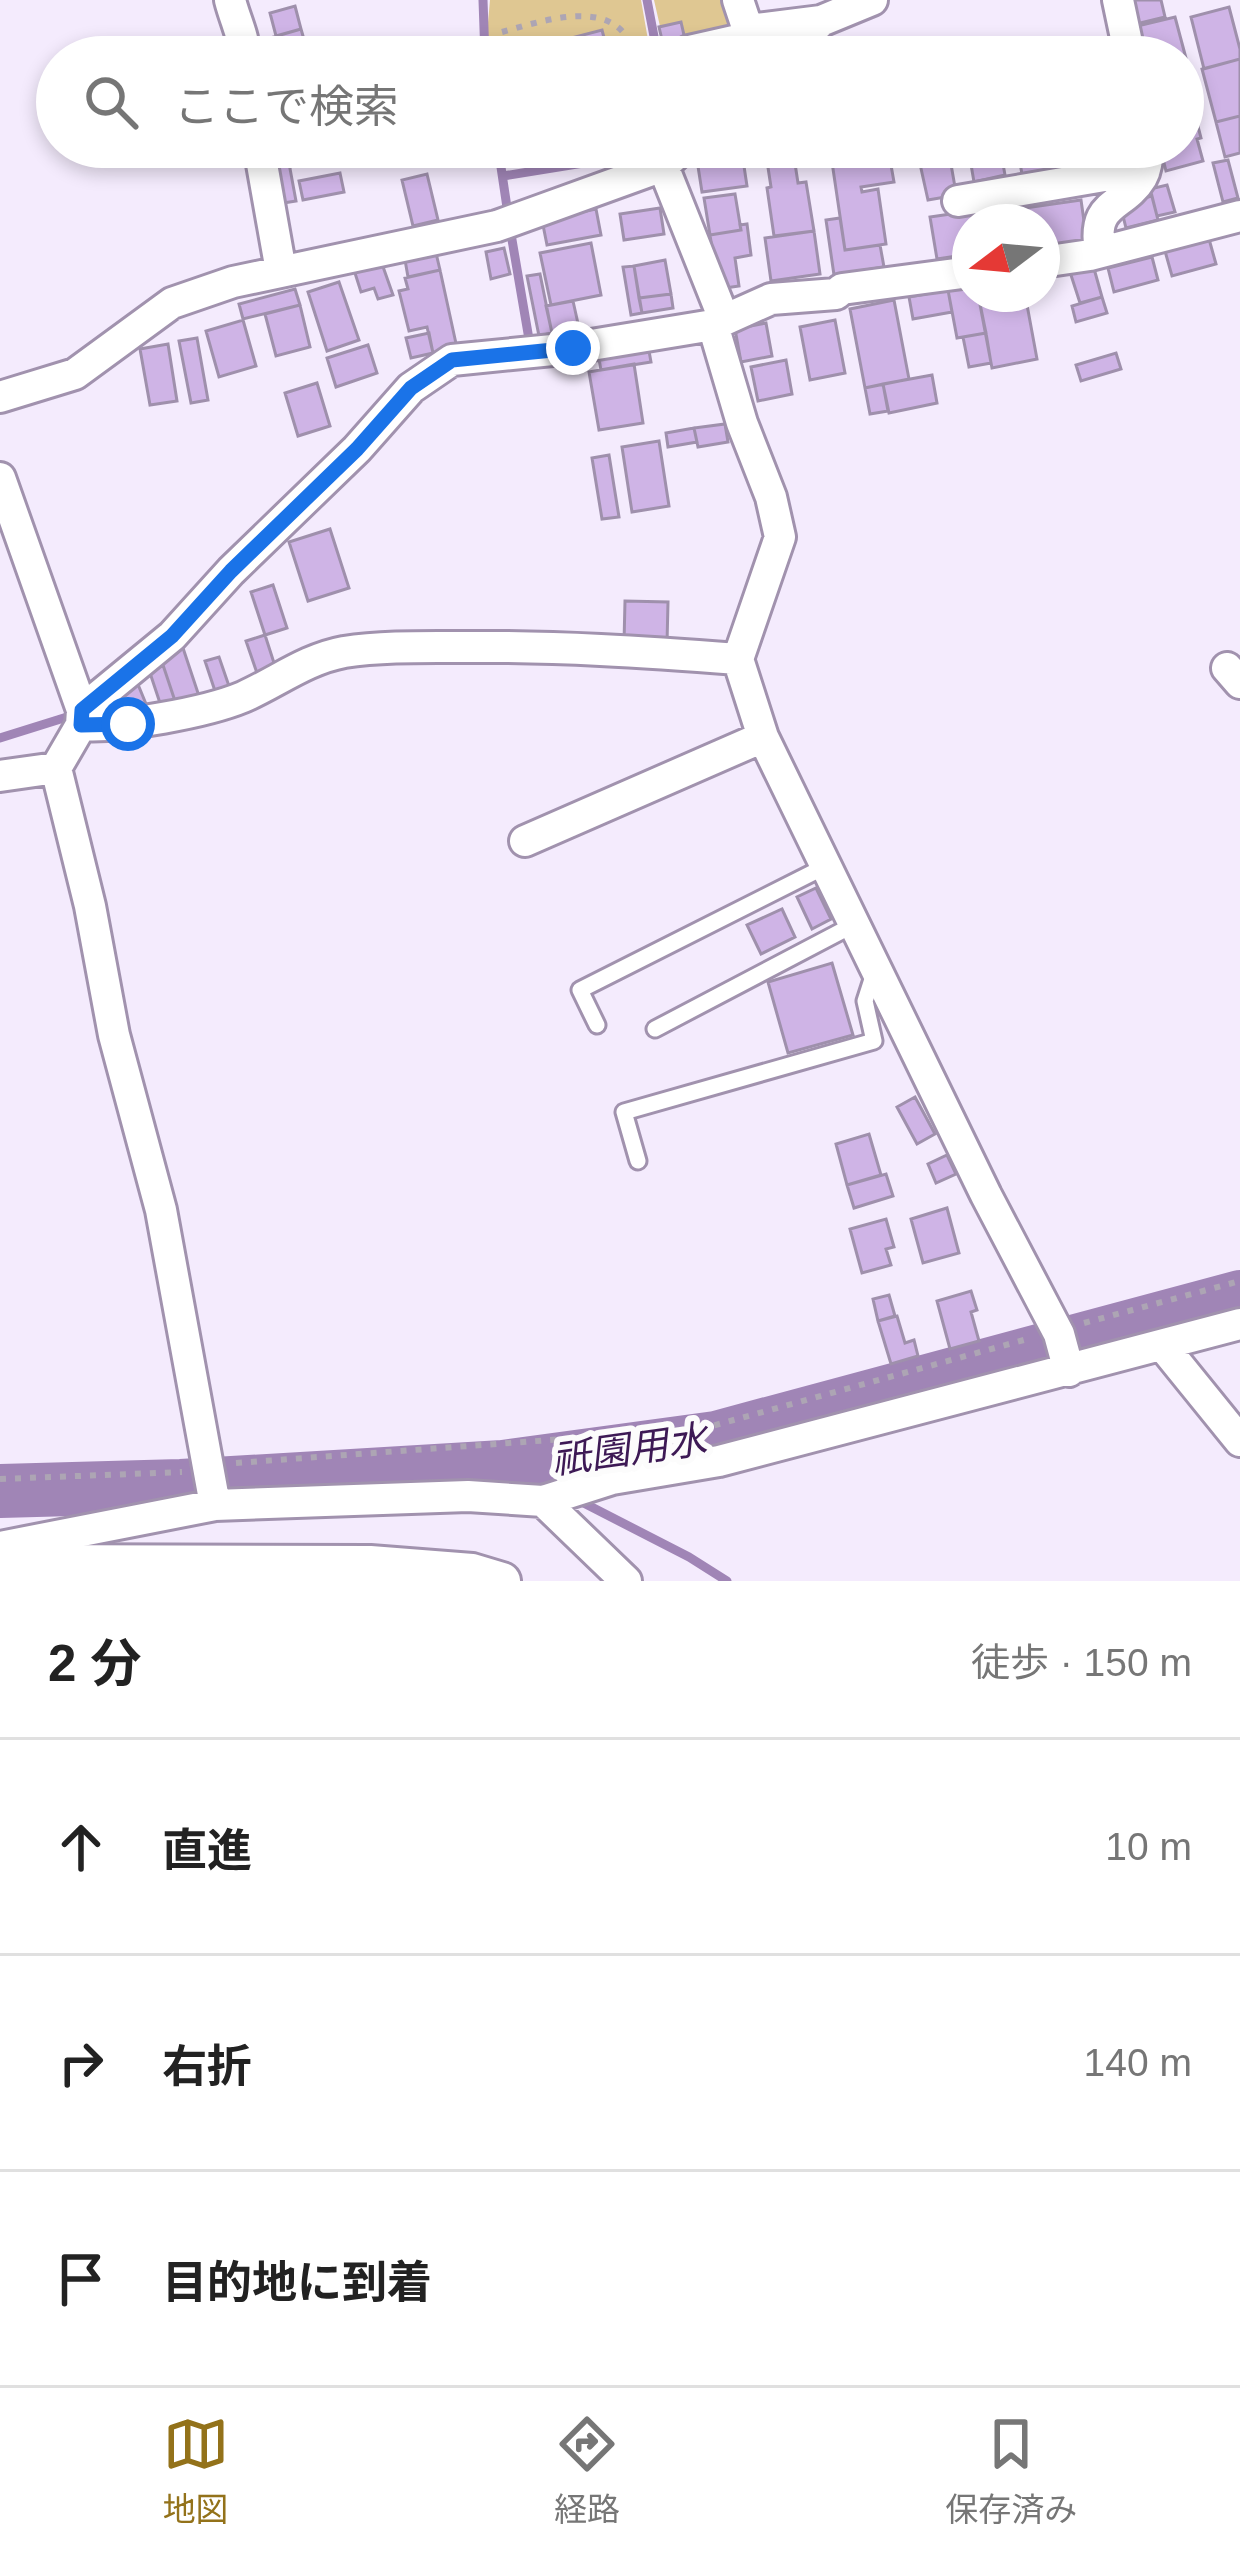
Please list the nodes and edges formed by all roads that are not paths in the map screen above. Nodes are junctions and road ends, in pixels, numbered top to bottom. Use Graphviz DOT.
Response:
graph roads {
  1 [pos="230,0"];
  2 [pos="872,0"];
  3 [pos="1118,0"];
  4 [pos="820,21"];
  5 [pos="748,29"];
  6 [pos="244,36"];
  7 [pos="805,36"];
  8 [pos="1126,36"];
  9 [pos="263,168"];
  10 [pos="644,168"];
  11 [pos="677,168"];
  12 [pos="1103,168"];
  13 [pos="1144,168"];
  14 [pos="958,201"];
  15 [pos="1240,216"];
  16 [pos="1100,251"];
  17 [pos="1060,259"];
  18 [pos="281,271"];
  19 [pos="952,274"];
  20 [pos="718,315"];
  21 [pos="0,397"];
  22 [pos="0,478"];
  23 [pos="738,659"];
  24 [pos="81,717"];
  25 [pos="763,737"];
  26 [pos="56,768"];
  27 [pos="0,776"];
  28 [pos="525,841"];
  29 [pos="826,866"];
  30 [pos="855,924"];
  31 [pos="876,968"];
  32 [pos="598,1025"];
  33 [pos="656,1029"];
  34 [pos="638,1161"];
  35 [pos="1240,1324"];
  36 [pos="1163,1346"];
  37 [pos="1063,1349"];
  38 [pos="1240,1441"];
  39 [pos="211,1484"];
  40 [pos="560,1495"];
  41 [pos="0,1547"];
  42 [pos="0,1568"];
  43 [pos="27,1581"];
  44 [pos="502,1581"];
  45 [pos="626,1581"];
  1 -- 6 [label="street"];
  2 -- 4 [label="street"];
  3 -- 8 [label="street"];
  4 -- 5 [label="street"];
  4 -- 7 [label="street"];
  9 -- 18 [label="street"];
  10 -- 18 [label="street"];
  11 -- 20 [label="street"];
  12 -- 14 [label="street"];
  13 -- 16 [label="street"];
  15 -- 16 [label="street"];
  16 -- 17 [label="street"];
  18 -- 21 [label="street"];
  19 -- 20 [label="street"];
  20 -- 23 [label="street"];
  20 -- 24 [label="street"];
  22 -- 24 [label="street"];
  23 -- 24 [label="street"];
  23 -- 25 [label="street"];
  24 -- 26 [label="street"];
  25 -- 28 [label="street"];
  25 -- 29 [label="street"];
  26 -- 27 [label="street"];
  26 -- 39 [label="street"];
  29 -- 30 [label="street"];
  29 -- 32 [label="lane"];
  30 -- 31 [label="street"];
  30 -- 33 [label="lane"];
  31 -- 34 [label="lane"];
  31 -- 37 [label="street"];
  35 -- 36 [label="street"];
  36 -- 37 [label="street"];
  36 -- 38 [label="street"];
  37 -- 40 [label="street"];
  39 -- 40 [label="street"];
  39 -- 41 [label="street"];
  40 -- 45 [label="street"];
  42 -- 43 [label="street"];
  42 -- 44 [label="street"];
}
